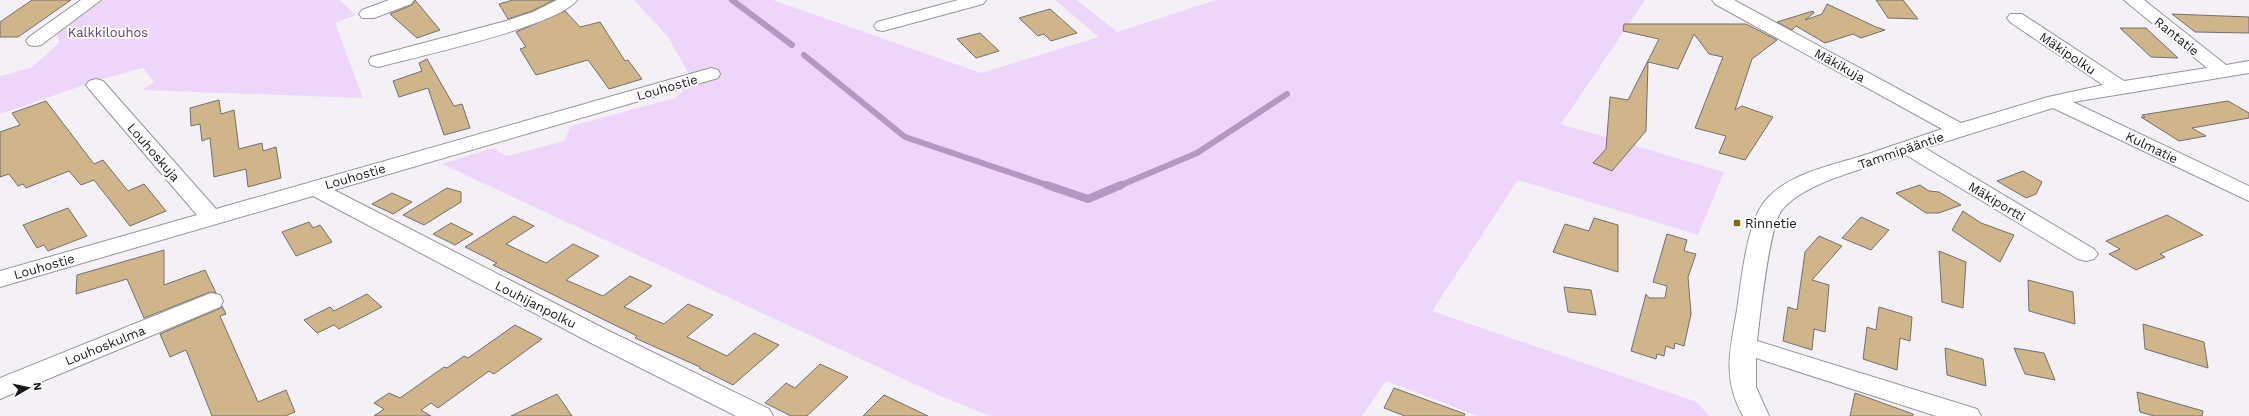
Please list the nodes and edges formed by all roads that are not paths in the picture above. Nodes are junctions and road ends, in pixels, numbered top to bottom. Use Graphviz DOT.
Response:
graph roads {
  1 [pos="92,0"];
  2 [pos="405,0"];
  3 [pos="568,0"];
  4 [pos="977,0"];
  5 [pos="1721,0"];
  6 [pos="2133,0"];
  7 [pos="368,14"];
  8 [pos="2016,18"];
  9 [pos="883,26"];
  10 [pos="35,41"];
  11 [pos="378,61"];
  12 [pos="2249,67"];
  13 [pos="2221,70"];
  14 [pos="711,74"];
  15 [pos="96,86"];
  16 [pos="2120,87"];
  17 [pos="2055,101"];
  18 [pos="1959,130"];
  19 [pos="1908,147"];
  20 [pos="314,188"];
  21 [pos="2249,194"];
  22 [pos="212,218"];
  23 [pos="2086,254"];
  24 [pos="0,279"];
  25 [pos="211,301"];
  26 [pos="1745,346"];
  27 [pos="0,389"];
  28 [pos="760,416"];
  29 [pos="1756,416"];
  30 [pos="1968,416"];
  1 -- 10 [label="street"];
  2 -- 7 [label="street"];
  3 -- 11 [label="street"];
  4 -- 9 [label="street"];
  5 -- 18 [label="street, Mäkikuja"];
  6 -- 13 [label="street, Rantatie"];
  8 -- 16 [label="street, Mäkipolku"];
  12 -- 13 [label="street, Tammipääntie"];
  13 -- 16 [label="street, Tammipääntie"];
  14 -- 20 [label="street, Louhostie"];
  15 -- 22 [label="street, Louhoskuja"];
  16 -- 17 [label="street, Tammipääntie"];
  17 -- 18 [label="street, Tammipääntie"];
  17 -- 21 [label="street, Kulmatie"];
  18 -- 19 [label="street, Tammipääntie"];
  19 -- 23 [label="street, Mäkiportti"];
  19 -- 26 [label="street, Tammipääntie"];
  20 -- 22 [label="street, Louhostie"];
  20 -- 28 [label="street, Louhijanpolku"];
  22 -- 24 [label="street, Louhostie"];
  25 -- 27 [label="street, Louhoskulma"];
  26 -- 29 [label="street, Tammipääntie"];
  26 -- 30 [label="street"];
}
